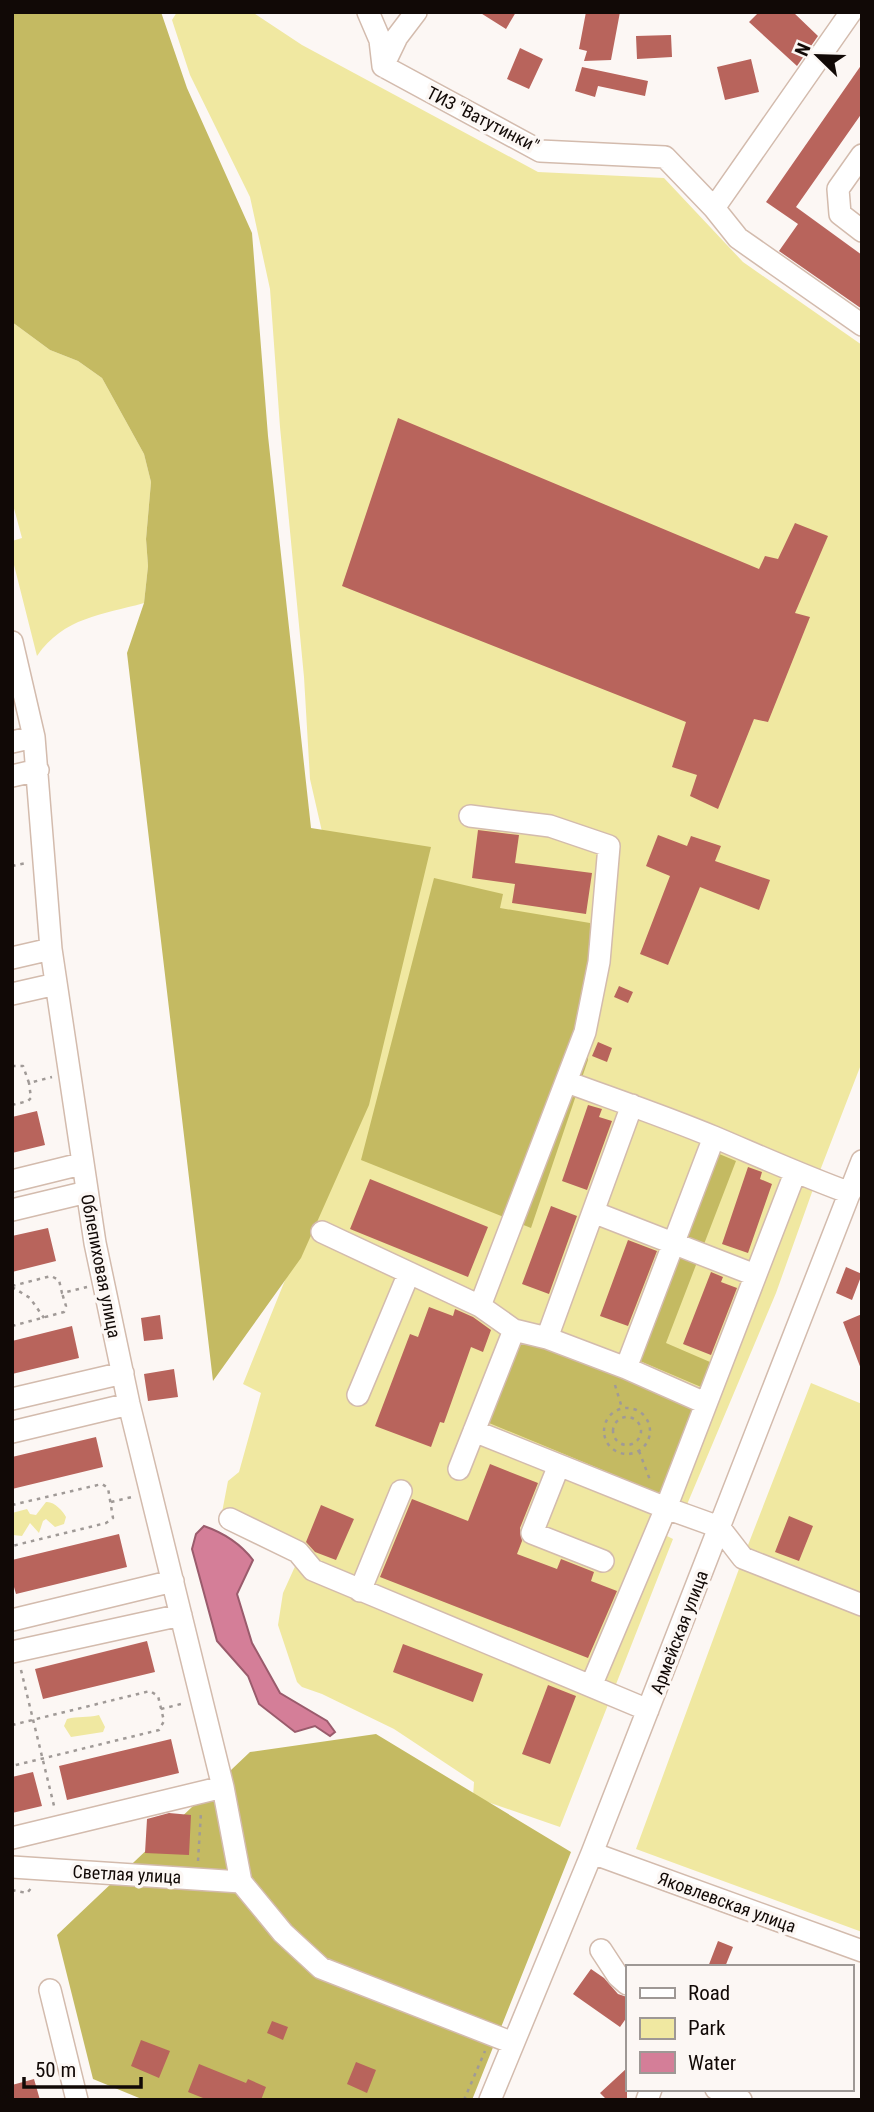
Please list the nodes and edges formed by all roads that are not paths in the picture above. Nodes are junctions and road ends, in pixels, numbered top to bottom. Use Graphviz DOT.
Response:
graph roads {
  1 [pos="368,12"];
  2 [pos="416,12"];
  3 [pos="851,12"];
  4 [pos="383,66"];
  5 [pos="862,155"];
  6 [pos="714,208"];
  7 [pos="862,232"];
  8 [pos="862,325"];
  9 [pos="12,642"];
  10 [pos="34,737"];
  11 [pos="12,742"];
  12 [pos="38,770"];
  13 [pos="12,776"];
  14 [pos="470,816"];
  15 [pos="51,949"];
  16 [pos="12,958"];
  17 [pos="57,984"];
  18 [pos="12,994"];
  19 [pos="566,1082"];
  20 [pos="632,1105"];
  21 [pos="714,1137"];
  22 [pos="862,1161"];
  23 [pos="81,1164"];
  24 [pos="795,1173"];
  25 [pos="12,1181"];
  26 [pos="87,1192"];
  27 [pos="850,1193"];
  28 [pos="12,1210"];
  29 [pos="593,1212"];
  30 [pos="322,1232"];
  31 [pos="674,1243"];
  32 [pos="409,1273"];
  33 [pos="755,1275"];
  34 [pos="480,1306"];
  35 [pos="514,1330"];
  36 [pos="547,1338"];
  37 [pos="626,1368"];
  38 [pos="122,1373"];
  39 [pos="358,1395"];
  40 [pos="12,1399"];
  41 [pos="705,1403"];
  42 [pos="129,1404"];
  43 [pos="474,1431"];
  44 [pos="12,1432"];
  45 [pos="559,1465"];
  46 [pos="460,1469"];
  47 [pos="401,1491"];
  48 [pos="662,1507"];
  49 [pos="230,1519"];
  50 [pos="719,1527"];
  51 [pos="603,1560"];
  52 [pos="173,1581"];
  53 [pos="360,1591"];
  54 [pos="862,1605"];
  55 [pos="181,1615"];
  56 [pos="12,1620"];
  57 [pos="17,1662"];
  58 [pos="592,1686"];
  59 [pos="648,1710"];
  60 [pos="223,1787"];
  61 [pos="12,1838"];
  62 [pos="592,1853"];
  63 [pos="12,1867"];
  64 [pos="241,1882"];
  65 [pos="601,1950"];
  66 [pos="862,1951"];
  67 [pos="626,1983"];
  68 [pos="50,1990"];
  69 [pos="513,2043"];
  70 [pos="721,2091"];
  71 [pos="76,2096"];
  72 [pos="96,2100"];
  73 [pos="490,2100"];
  74 [pos="741,2100"];
  1 -- 4 [label="street"];
  2 -- 4 [label="street"];
  3 -- 6 [label="street"];
  4 -- 6 [label="street, ТИЗ \"Ватутинки\""];
  5 -- 7 [label="street"];
  6 -- 8 [label="street, ТИЗ \"Ватутинки\""];
  9 -- 10 [label="street, Облепиховая улица"];
  10 -- 11 [label="street"];
  10 -- 12 [label="street, Облепиховая улица"];
  12 -- 13 [label="street"];
  12 -- 15 [label="street, Облепиховая улица"];
  14 -- 19 [label="street"];
  15 -- 16 [label="street"];
  15 -- 17 [label="street, Облепиховая улица"];
  17 -- 18 [label="street"];
  17 -- 23 [label="street, Облепиховая улица"];
  19 -- 20 [label="street"];
  19 -- 34 [label="street"];
  20 -- 21 [label="street"];
  20 -- 29 [label="street"];
  21 -- 24 [label="street"];
  21 -- 31 [label="street"];
  22 -- 27 [label="street, Армейская улица"];
  23 -- 25 [label="street"];
  23 -- 26 [label="street, Облепиховая улица"];
  24 -- 27 [label="street"];
  24 -- 33 [label="street"];
  26 -- 28 [label="street"];
  26 -- 38 [label="street, Облепиховая улица"];
  27 -- 50 [label="street, Армейская улица"];
  29 -- 31 [label="street"];
  29 -- 36 [label="street"];
  30 -- 32 [label="street"];
  31 -- 33 [label="street"];
  31 -- 37 [label="street"];
  32 -- 34 [label="street"];
  32 -- 39 [label="street"];
  33 -- 41 [label="street"];
  34 -- 35 [label="street"];
  35 -- 36 [label="street"];
  35 -- 43 [label="street"];
  36 -- 37 [label="street"];
  37 -- 41 [label="street"];
  38 -- 40 [label="street"];
  38 -- 42 [label="street, Облепиховая улица"];
  41 -- 48 [label="street"];
  42 -- 44 [label="street"];
  42 -- 52 [label="street, Облепиховая улица"];
  43 -- 45 [label="street"];
  43 -- 46 [label="street"];
  45 -- 48 [label="street"];
  45 -- 51 [label="street"];
  47 -- 53 [label="street"];
  48 -- 50 [label="street"];
  48 -- 58 [label="street"];
  49 -- 53 [label="street"];
  50 -- 54 [label="street"];
  50 -- 59 [label="street, Армейская улица"];
  52 -- 55 [label="street, Облепиховая улица"];
  52 -- 56 [label="street"];
  53 -- 58 [label="street"];
  55 -- 57 [label="street"];
  55 -- 60 [label="street, Облепиховая улица"];
  58 -- 59 [label="street"];
  59 -- 62 [label="street, Армейская улица"];
  60 -- 61 [label="street"];
  60 -- 64 [label="street, Облепиховая улица"];
  62 -- 66 [label="street, Яковлевская улица"];
  62 -- 69 [label="street, Армейская улица"];
  63 -- 64 [label="street, Светлая улица"];
  64 -- 69 [label="street"];
  65 -- 67 [label="street"];
  68 -- 71 [label="street"];
  69 -- 73 [label="street, Армейская улица"];
  70 -- 74 [label="street"];
  71 -- 72 [label="street"];
}
